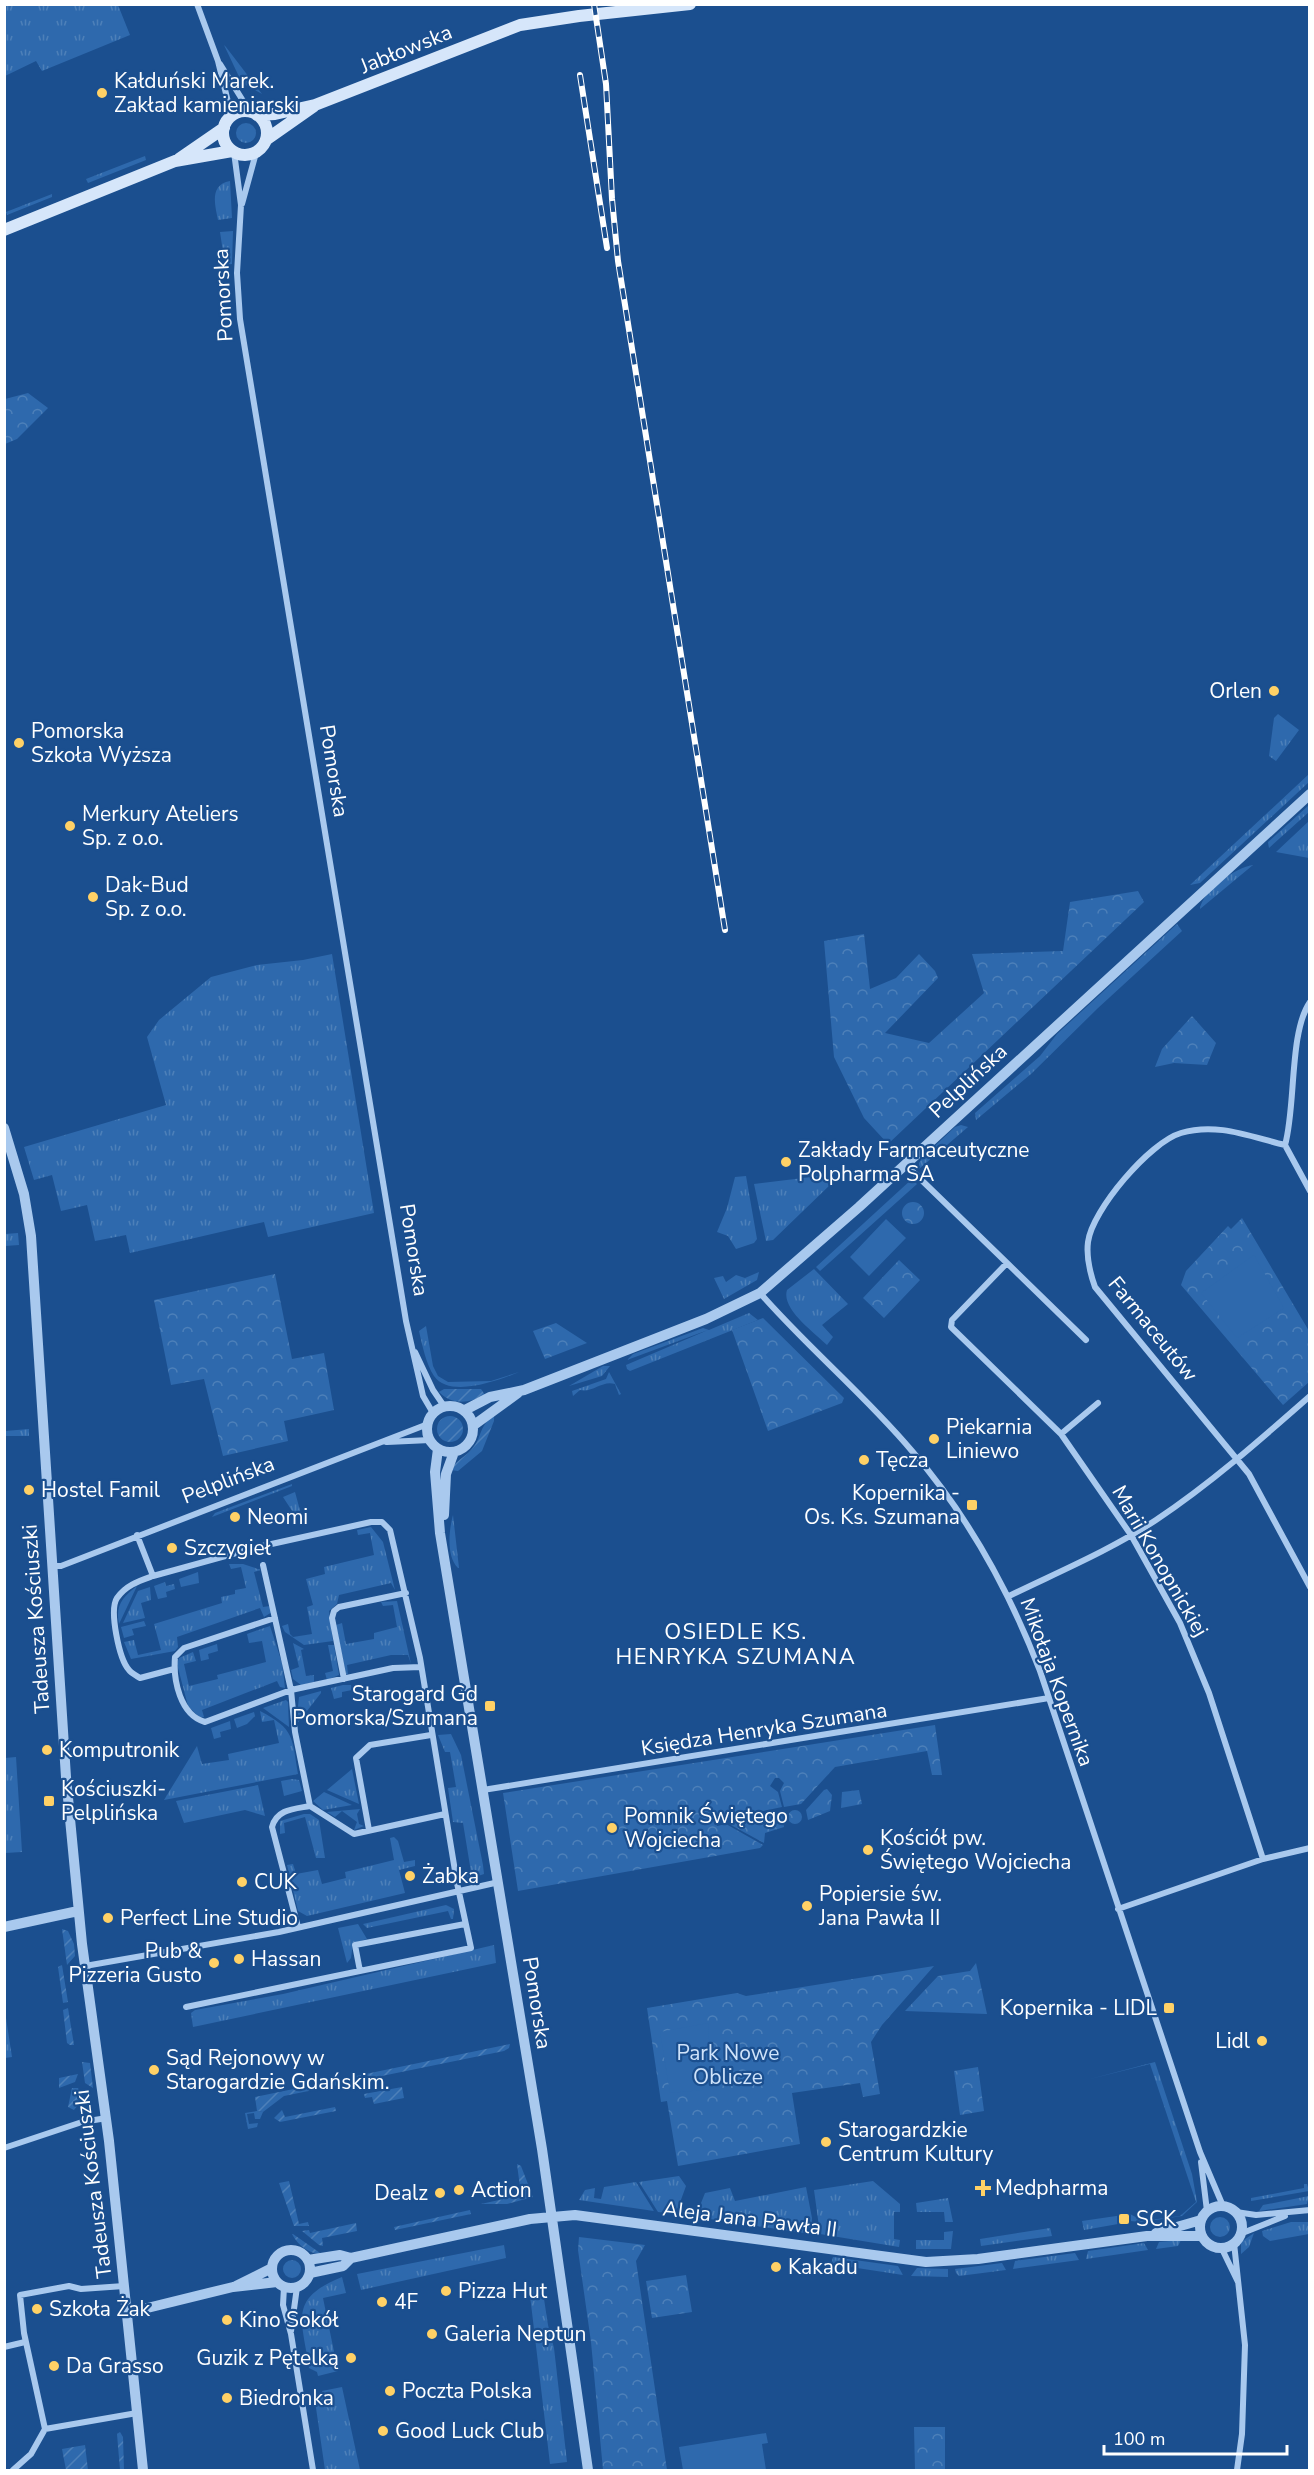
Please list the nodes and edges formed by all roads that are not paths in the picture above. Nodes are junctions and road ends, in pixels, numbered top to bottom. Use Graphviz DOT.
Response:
graph roads {
  1 [pos="197,4"];
  2 [pos="690,4"];
  3 [pos="218,61"];
  4 [pos="315,105"];
  5 [pos="254,113"];
  6 [pos="226,123"];
  7 [pos="267,138"];
  8 [pos="233,151"];
  9 [pos="255,153"];
  10 [pos="176,161"];
  11 [pos="241,205"];
  12 [pos="4,230"];
  13 [pos="1310,794"];
  14 [pos="1310,1002"];
  15 [pos="4,1128"];
  16 [pos="1285,1145"];
  17 [pos="906,1165"];
  18 [pos="1310,1191"];
  19 [pos="1007,1263"];
  20 [pos="760,1293"];
  21 [pos="1086,1340"];
  22 [pos="409,1341"];
  23 [pos="524,1390"];
  24 [pos="1310,1396"];
  25 [pos="1098,1403"];
  26 [pos="444,1406"];
  27 [pos="465,1410"];
  28 [pos="433,1413"];
  29 [pos="428,1424"];
  30 [pos="474,1425"];
  31 [pos="1061,1434"];
  32 [pos="430,1440"];
  33 [pos="383,1442"];
  34 [pos="438,1449"];
  35 [pos="453,1452"];
  36 [pos="1237,1459"];
  37 [pos="137,1535"];
  38 [pos="1131,1535"];
  39 [pos="442,1542"];
  40 [pos="263,1565"];
  41 [pos="52,1566"];
  42 [pos="153,1576"];
  43 [pos="1310,1587"];
  44 [pos="406,1593"];
  45 [pos="1009,1596"];
  46 [pos="275,1618"];
  47 [pos="421,1667"];
  48 [pos="174,1669"];
  49 [pos="344,1679"];
  50 [pos="291,1690"];
  51 [pos="1049,1698"];
  52 [pos="431,1735"];
  53 [pos="483,1790"];
  54 [pos="310,1806"];
  55 [pos="445,1814"];
  56 [pos="369,1830"];
  57 [pos="1310,1848"];
  58 [pos="1263,1859"];
  59 [pos="499,1882"];
  60 [pos="458,1891"];
  61 [pos="1118,1909"];
  62 [pos="78,1911"];
  63 [pos="465,1924"];
  64 [pos="4,1927"];
  65 [pos="298,1927"];
  66 [pos="85,1966"];
  67 [pos="360,1971"];
  68 [pos="186,2007"];
  69 [pos="107,2118"];
  70 [pos="4,2148"];
  71 [pos="1200,2152"];
  72 [pos="1223,2206"];
  73 [pos="1310,2210"];
  74 [pos="1236,2212"];
  75 [pos="1288,2214"];
  76 [pos="1204,2216"];
  77 [pos="552,2217"];
  78 [pos="1147,2236"];
  79 [pos="1202,2236"];
  80 [pos="1237,2239"];
  81 [pos="1221,2247"];
  82 [pos="351,2258"];
  83 [pos="308,2260"];
  84 [pos="272,2268"];
  85 [pos="310,2274"];
  86 [pos="280,2284"];
  87 [pos="1239,2284"];
  88 [pos="124,2286"];
  89 [pos="233,2287"];
  90 [pos="297,2287"];
  91 [pos="127,2313"];
  92 [pos="291,2334"];
  93 [pos="26,2342"];
  94 [pos="4,2348"];
  95 [pos="137,2413"];
  96 [pos="45,2429"];
  97 [pos="13,2470"];
  98 [pos="143,2470"];
  99 [pos="313,2470"];
  100 [pos="588,2470"];
  101 [pos="1237,2470"];
  1 -- 3 [label="street"];
  2 -- 4 [label="main road, Jabłowska"];
  3 -- 5 [label="street"];
  3 -- 6 [label="street"];
  4 -- 5 [label="main road, Jabłowska"];
  4 -- 7 [label="main road, Jabłowska"];
  5 -- 6 [label="main road"];
  5 -- 7 [label="main road"];
  6 -- 8 [label="main road"];
  6 -- 10 [label="main road"];
  7 -- 9 [label="main road"];
  8 -- 9 [label="main road"];
  8 -- 10 [label="main road"];
  8 -- 11 [label="street, Pomorska"];
  9 -- 11 [label="street, Pomorska"];
  10 -- 12 [label="main road"];
  11 -- 22 [label="street, Pomorska"];
  13 -- 17 [label="street, Pelplińska"];
  14 -- 16 [label="street"];
  15 -- 41 [label="street, Tadeusza Kościuszki"];
  16 -- 18 [label="street"];
  16 -- 36 [label="street, Farmaceutów"];
  17 -- 19 [label="street"];
  17 -- 20 [label="street, Pelplińska"];
  19 -- 21 [label="street"];
  19 -- 31 [label="street, Marii Konopnickiej"];
  20 -- 23 [label="street, Pelplińska"];
  20 -- 45 [label="street, Mikołaja Kopernika"];
  22 -- 26 [label="street, Pomorska"];
  22 -- 28 [label="street, Pomorska"];
  23 -- 27 [label="street, Pelplińska"];
  23 -- 30 [label="street, Pelplińska"];
  24 -- 36 [label="street"];
  25 -- 31 [label="street"];
  26 -- 27 [label="street"];
  26 -- 28 [label="street"];
  27 -- 30 [label="street"];
  28 -- 29 [label="street"];
  29 -- 32 [label="street"];
  29 -- 33 [label="street, Pelplińska"];
  30 -- 35 [label="street"];
  31 -- 38 [label="street, Marii Konopnickiej"];
  32 -- 33 [label="street, Pelplińska"];
  32 -- 34 [label="street"];
  33 -- 37 [label="street, Pelplińska"];
  34 -- 35 [label="street"];
  34 -- 39 [label="street, Pomorska"];
  35 -- 39 [label="street, Pomorska"];
  36 -- 38 [label="street"];
  36 -- 43 [label="street, Farmaceutów"];
  37 -- 41 [label="street, Pelplińska"];
  37 -- 42 [label="street"];
  38 -- 45 [label="street"];
  38 -- 58 [label="street, Marii Konopnickiej"];
  39 -- 53 [label="street, Pomorska"];
  40 -- 46 [label="street"];
  41 -- 62 [label="street, Tadeusza Kościuszki"];
  42 -- 44 [label="street"];
  42 -- 48 [label="street"];
  44 -- 47 [label="street"];
  44 -- 49 [label="street"];
  45 -- 51 [label="street, Mikołaja Kopernika"];
  46 -- 48 [label="street"];
  46 -- 50 [label="street"];
  47 -- 49 [label="street"];
  47 -- 52 [label="street"];
  48 -- 50 [label="street"];
  49 -- 50 [label="street"];
  50 -- 54 [label="street"];
  51 -- 53 [label="street, Księdza Henryka Szumana"];
  51 -- 61 [label="street, Mikołaja Kopernika"];
  52 -- 55 [label="street"];
  52 -- 56 [label="street"];
  53 -- 59 [label="street, Pomorska"];
  54 -- 56 [label="street"];
  54 -- 65 [label="street"];
  55 -- 56 [label="street"];
  55 -- 60 [label="street"];
  57 -- 58 [label="street"];
  58 -- 61 [label="street"];
  59 -- 60 [label="street"];
  59 -- 77 [label="street, Pomorska"];
  60 -- 63 [label="street"];
  60 -- 65 [label="street"];
  61 -- 71 [label="street, Mikołaja Kopernika"];
  62 -- 64 [label="street"];
  62 -- 66 [label="street, Tadeusza Kościuszki"];
  63 -- 67 [label="street"];
  63 -- 67 [label="street"];
  65 -- 66 [label="street"];
  66 -- 69 [label="street, Tadeusza Kościuszki"];
  67 -- 68 [label="street"];
  69 -- 70 [label="street"];
  69 -- 88 [label="street, Tadeusza Kościuszki"];
  71 -- 72 [label="street, Mikołaja Kopernika"];
  71 -- 76 [label="street, Mikołaja Kopernika"];
  72 -- 74 [label="street"];
  72 -- 76 [label="street"];
  73 -- 75 [label="street"];
  74 -- 75 [label="street"];
  74 -- 80 [label="street"];
  75 -- 80 [label="street"];
  76 -- 78 [label="street, Aleja Jana Pawła II"];
  76 -- 79 [label="street"];
  77 -- 78 [label="street, Aleja Jana Pawła II"];
  77 -- 82 [label="street, Aleja Jana Pawła II"];
  77 -- 100 [label="street, Pomorska"];
  78 -- 79 [label="street, Aleja Jana Pawła II"];
  79 -- 81 [label="street"];
  80 -- 81 [label="street"];
  80 -- 87 [label="street"];
  81 -- 87 [label="street"];
  82 -- 83 [label="street, Aleja Jana Pawła II"];
  82 -- 85 [label="street, Aleja Jana Pawła II"];
  83 -- 84 [label="street"];
  83 -- 85 [label="street"];
  84 -- 86 [label="street"];
  84 -- 89 [label="street"];
  85 -- 90 [label="street"];
  86 -- 89 [label="street"];
  86 -- 90 [label="street"];
  86 -- 92 [label="street"];
  87 -- 101 [label="street"];
  88 -- 91 [label="street, Tadeusza Kościuszki"];
  88 -- 93 [label="street"];
  89 -- 91 [label="street"];
  90 -- 92 [label="street"];
  91 -- 95 [label="street, Tadeusza Kościuszki"];
  92 -- 99 [label="street"];
  93 -- 94 [label="street"];
  93 -- 96 [label="street"];
  95 -- 96 [label="street"];
  95 -- 98 [label="street, Tadeusza Kościuszki"];
  96 -- 97 [label="street"];
}
